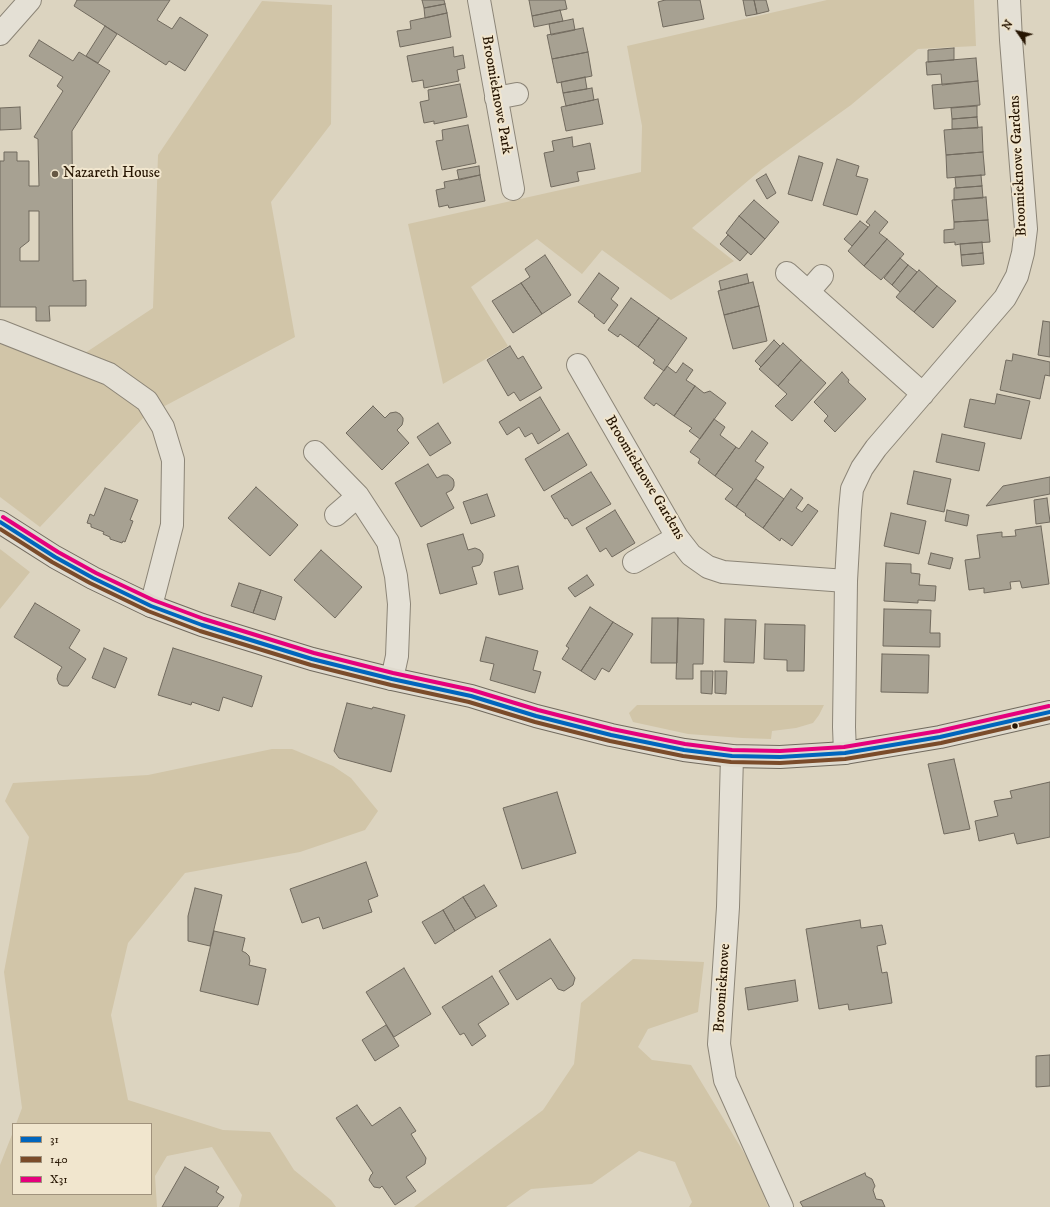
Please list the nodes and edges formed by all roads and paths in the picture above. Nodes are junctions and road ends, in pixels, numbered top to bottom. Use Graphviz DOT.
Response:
graph roads {
  1 [pos="30,0"];
  2 [pos="479,0"];
  3 [pos="1009,0"];
  4 [pos="0,34"];
  5 [pos="517,94"];
  6 [pos="496,98"];
  7 [pos="513,189"];
  8 [pos="787,273"];
  9 [pos="822,276"];
  10 [pos="808,292"];
  11 [pos="0,331"];
  12 [pos="578,365"];
  13 [pos="923,394"];
  14 [pos="315,452"];
  15 [pos="358,496"];
  16 [pos="336,515"];
  17 [pos="0,522"];
  18 [pos="677,537"];
  19 [pos="634,562"];
  20 [pos="846,581"];
  21 [pos="152,606"];
  22 [pos="392,679"];
  23 [pos="1050,712"];
  24 [pos="845,753"];
  25 [pos="732,756"];
  26 [pos="782,1207"];
  1 -- 4 [label="street"];
  2 -- 6 [label="street, Broomieknowe Park"];
  3 -- 13 [label="street, Broomieknowe Gardens"];
  5 -- 6 [label="street"];
  6 -- 7 [label="street, Broomieknowe Park"];
  8 -- 10 [label="street"];
  9 -- 10 [label="street"];
  10 -- 13 [label="street"];
  11 -- 21 [label="street"];
  12 -- 18 [label="street, Broomieknowe Gardens"];
  13 -- 20 [label="street, Broomieknowe Gardens"];
  14 -- 15 [label="street"];
  15 -- 16 [label="street"];
  15 -- 22 [label="street"];
  17 -- 21 [label="main road"];
  18 -- 19 [label="street"];
  18 -- 20 [label="street, Broomieknowe Gardens"];
  20 -- 24 [label="street, Broomieknowe Gardens"];
  21 -- 22 [label="main road"];
  22 -- 25 [label="main road"];
  23 -- 24 [label="main road"];
  24 -- 25 [label="main road"];
  25 -- 26 [label="street, Broomieknowe"];
}
